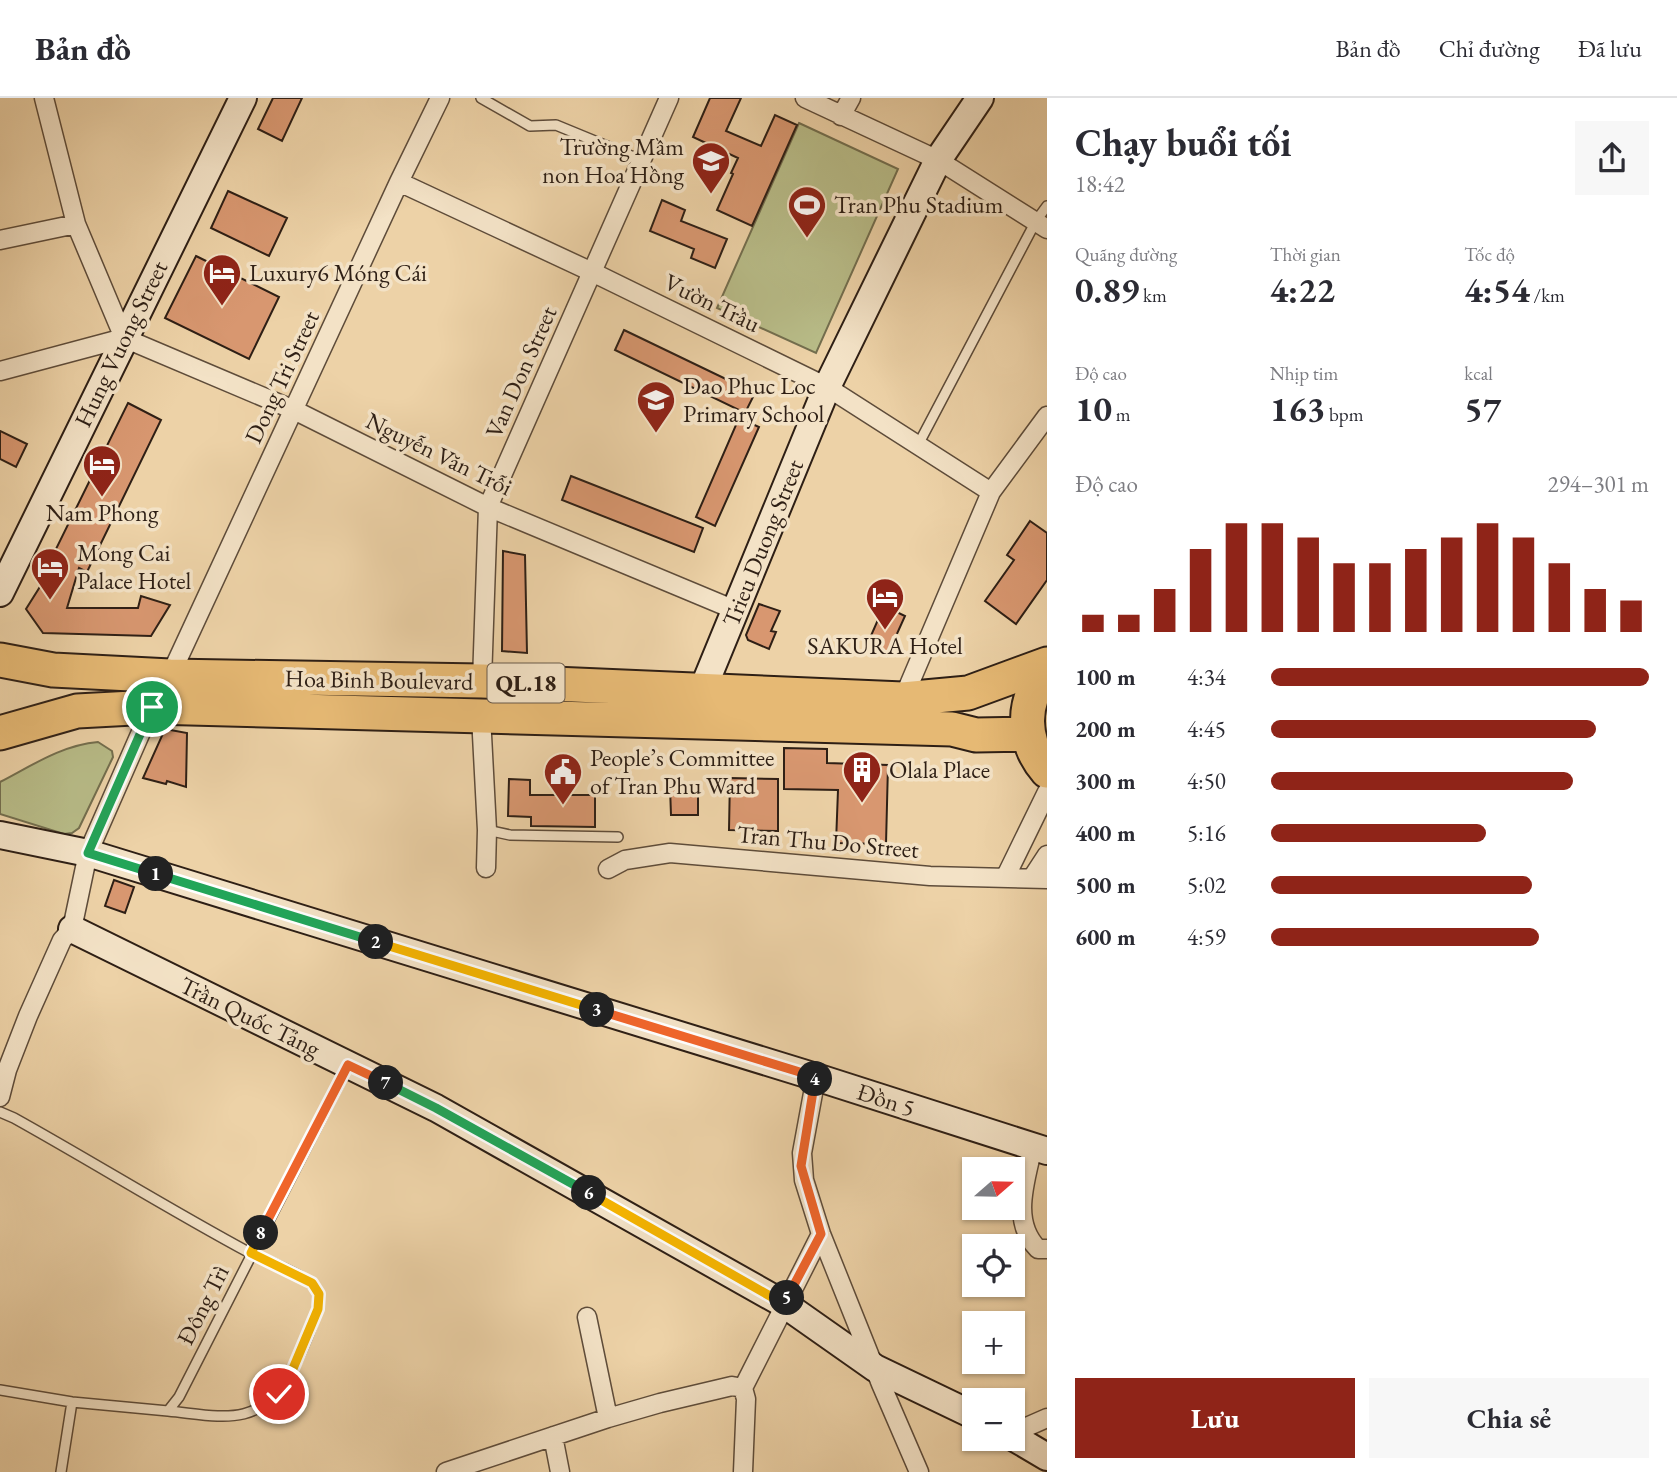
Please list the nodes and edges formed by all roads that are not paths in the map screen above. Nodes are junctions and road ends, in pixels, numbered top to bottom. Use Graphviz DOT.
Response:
graph roads {
  1 [pos="44,98"];
  2 [pos="243,98"];
  3 [pos="440,98"];
  4 [pos="481,98"];
  5 [pos="669,98"];
  6 [pos="805,98"];
  7 [pos="851,98"];
  8 [pos="980,98"];
  9 [pos="841,116"];
  10 [pos="642,160"];
  11 [pos="938,160"];
  12 [pos="399,182"];
  13 [pos="1047,206"];
  14 [pos="76,224"];
  15 [pos="1042,225"];
  16 [pos="0,240"];
  17 [pos="592,272"];
  18 [pos="124,338"];
  19 [pos="0,371"];
  20 [pos="827,387"];
  21 [pos="294,410"];
  22 [pos="1047,416"];
  23 [pos="918,445"];
  24 [pos="991,492"];
  25 [pos="488,508"];
  26 [pos="0,592"];
  27 [pos="735,610"];
  28 [pos="0,660"];
  29 [pos="1047,664"];
  30 [pos="1047,673"];
  31 [pos="170,676"];
  32 [pos="482,681"];
  33 [pos="903,699"];
  34 [pos="697,701"];
  35 [pos="152,707"];
  36 [pos="481,716"];
  37 [pos="0,733"];
  38 [pos="1027,734"];
  39 [pos="1047,771"];
  40 [pos="1047,792"];
  41 [pos="487,830"];
  42 [pos="0,835"];
  43 [pos="618,837"];
  44 [pos="88,853"];
  45 [pos="1047,855"];
  46 [pos="486,868"];
  47 [pos="608,869"];
  48 [pos="1005,878"];
  49 [pos="1040,879"];
  50 [pos="72,929"];
  51 [pos="348,1065"];
  52 [pos="816,1077"];
  53 [pos="0,1097"];
  54 [pos="0,1112"];
  55 [pos="1040,1149"];
  56 [pos="821,1234"];
  57 [pos="1047,1249"];
  58 [pos="251,1253"];
  59 [pos="784,1304"];
  60 [pos="587,1317"];
  61 [pos="874,1368"];
  62 [pos="743,1388"];
  63 [pos="0,1390"];
  64 [pos="72,1402"];
  65 [pos="962,1410"];
  66 [pos="167,1411"];
  67 [pos="608,1418"];
  68 [pos="1047,1418"];
  69 [pos="1025,1429"];
  70 [pos="553,1436"];
  71 [pos="1025,1443"];
  72 [pos="1047,1457"];
  73 [pos="61,1472"];
  74 [pos="446,1472"];
  75 [pos="560,1472"];
  76 [pos="743,1472"];
  77 [pos="919,1472"];
  1 -- 14 [label="street"];
  2 -- 18 [label="street, Hung Vuong Street"];
  3 -- 12 [label="street, Dong Tri Street"];
  4 -- 10 [label="lane"];
  5 -- 10 [label="street, Van Don Street"];
  6 -- 9 [label="street"];
  7 -- 9 [label="street"];
  8 -- 11 [label="street, Trieu Duong Street"];
  9 -- 11 [label="street"];
  10 -- 17 [label="street, Van Don Street"];
  11 -- 15 [label="street"];
  11 -- 20 [label="street, Trieu Duong Street"];
  12 -- 17 [label="street, Vườn Trầu"];
  12 -- 21 [label="street, Dong Tri Street"];
  13 -- 15 [label="lane"];
  14 -- 16 [label="street"];
  14 -- 18 [label="street"];
  15 -- 23 [label="lane"];
  17 -- 20 [label="street, Vườn Trầu"];
  17 -- 25 [label="street, Van Don Street"];
  18 -- 19 [label="street"];
  18 -- 21 [label="street, Nguyễn Văn Trỗi"];
  18 -- 26 [label="street, Hung Vuong Street"];
  20 -- 23 [label="street, Vườn Trầu"];
  20 -- 27 [label="street, Trieu Duong Street"];
  21 -- 25 [label="street, Nguyễn Văn Trỗi"];
  21 -- 31 [label="street, Dong Tri Street"];
  22 -- 24 [label="street"];
  23 -- 24 [label="street, Vườn Trầu"];
  24 -- 33 [label="street"];
  25 -- 27 [label="street, Nguyễn Văn Trỗi"];
  25 -- 32 [label="street, Van Don Street"];
  27 -- 34 [label="street, Trieu Duong Street"];
  28 -- 31 [label="highway, Hoa Binh Boulevard / QL.18"];
  29 -- 33 [label="highway, Hoa Binh Boulevard / QL.18"];
  30 -- 38 [label="highway"];
  31 -- 32 [label="highway, Hoa Binh Boulevard / QL.18"];
  31 -- 35 [label="highway"];
  32 -- 34 [label="highway, Hoa Binh Boulevard / QL.18"];
  32 -- 36 [label="highway"];
  33 -- 34 [label="highway, Hoa Binh Boulevard / QL.18"];
  34 -- 36 [label="highway, Hoa Binh Boulevard / QL.18"];
  34 -- 38 [label="highway, Hoa Binh Boulevard / QL.18"];
  35 -- 36 [label="highway, Hoa Binh Boulevard / QL.18"];
  35 -- 37 [label="highway, Hoa Binh Boulevard / QL.18"];
  35 -- 44 [label="street"];
  36 -- 41 [label="street"];
  38 -- 39 [label="highway"];
  40 -- 48 [label="street"];
  41 -- 43 [label="lane"];
  41 -- 46 [label="street"];
  42 -- 44 [label="street, Đồn 5"];
  44 -- 50 [label="street"];
  44 -- 52 [label="street, Đồn 5"];
  45 -- 49 [label="street"];
  47 -- 48 [label="street, Tran Thu Do Street"];
  48 -- 49 [label="street, Tran Thu Do Street"];
  50 -- 51 [label="street, Trần Quốc Tảng"];
  50 -- 53 [label="street"];
  51 -- 58 [label="lane, Đông Trì"];
  51 -- 59 [label="street, Trần Quốc Tảng"];
  52 -- 55 [label="street, Đồn 5"];
  52 -- 56 [label="street"];
  54 -- 58 [label="lane"];
  55 -- 57 [label="street"];
  56 -- 59 [label="street"];
  56 -- 61 [label="street"];
  58 -- 66 [label="lane, Đông Trì"];
  58 -- 66 [label="lane"];
  59 -- 61 [label="street, Trần Quốc Tảng"];
  59 -- 62 [label="street"];
  60 -- 67 [label="street"];
  61 -- 65 [label="street, Trần Quốc Tảng"];
  61 -- 77 [label="street"];
  62 -- 67 [label="street"];
  62 -- 76 [label="street"];
  63 -- 64 [label="lane"];
  64 -- 66 [label="lane"];
  64 -- 73 [label="lane"];
  67 -- 70 [label="street"];
  68 -- 69 [label="street"];
  70 -- 74 [label="street"];
  70 -- 75 [label="street"];
  71 -- 72 [label="street"];
}
